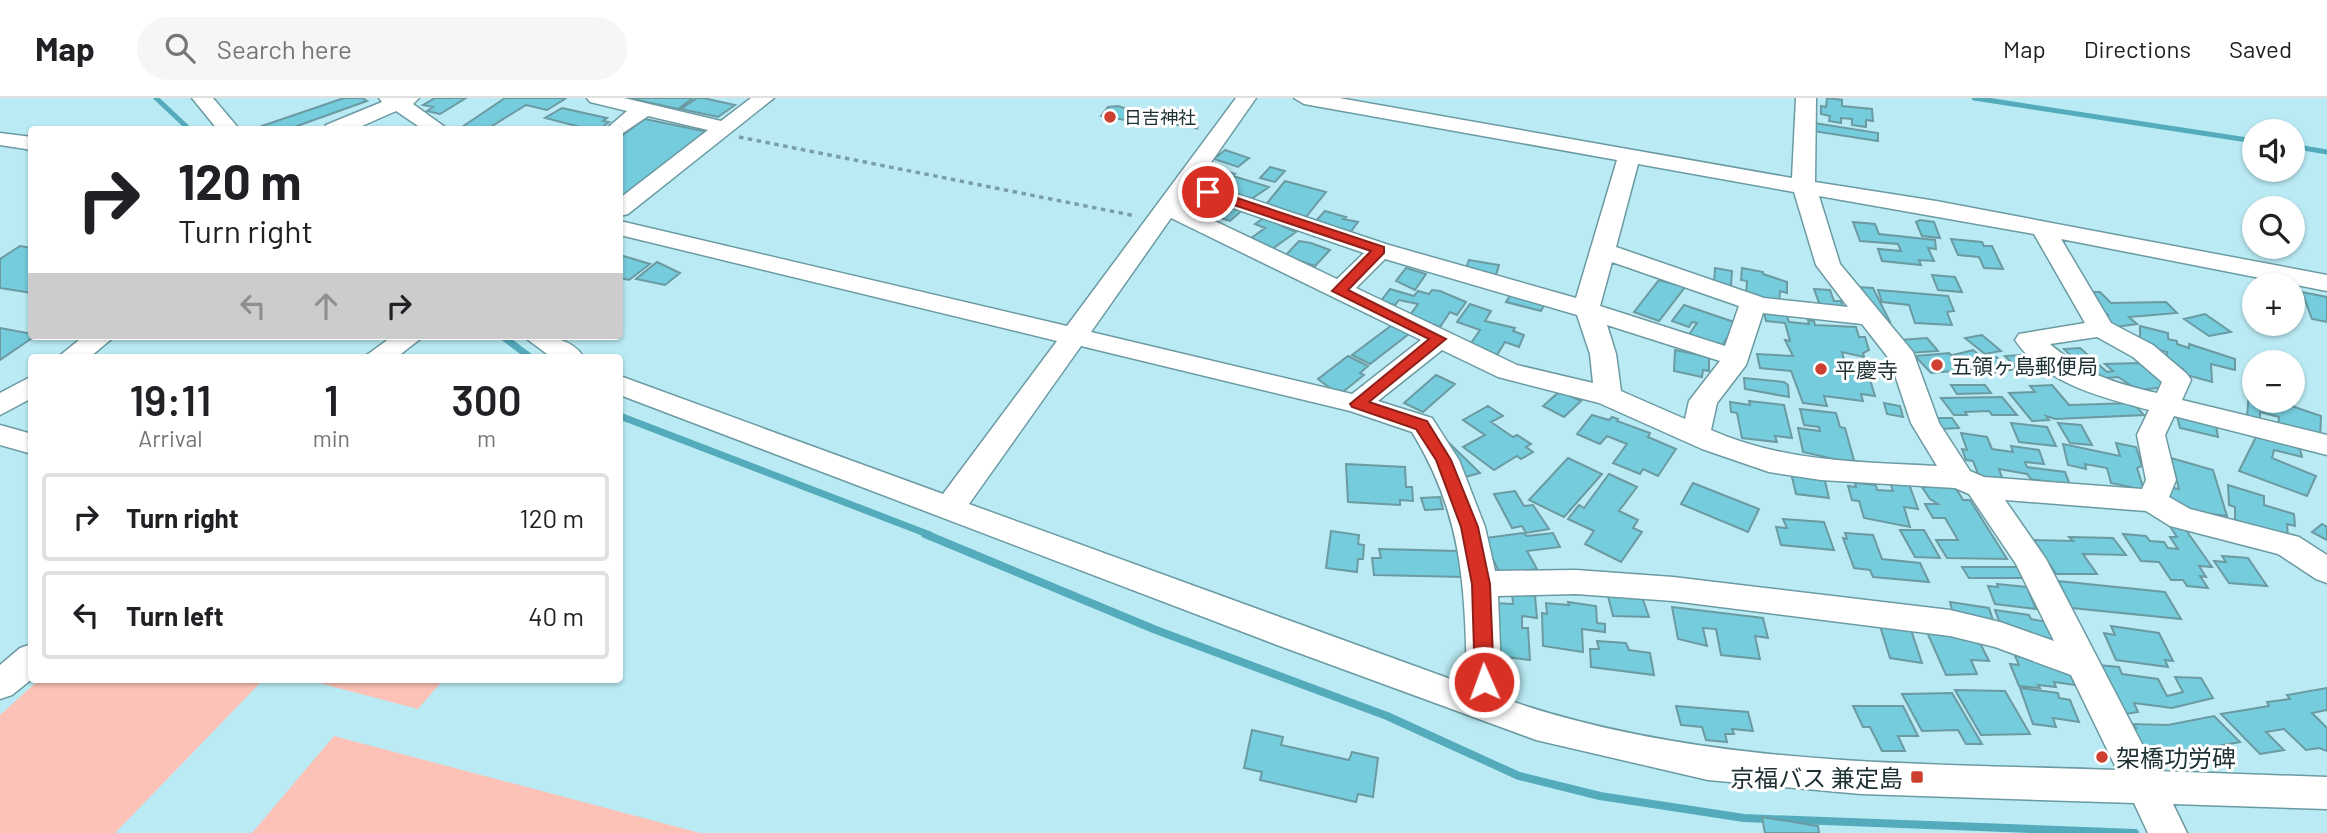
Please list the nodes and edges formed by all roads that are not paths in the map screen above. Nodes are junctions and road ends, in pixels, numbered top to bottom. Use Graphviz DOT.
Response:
graph roads {
  1 [pos="202,98"];
  2 [pos="597,98"];
  3 [pos="764,98"];
  4 [pos="1246,98"];
  5 [pos="1304,98"];
  6 [pos="1806,98"];
  7 [pos="398,100"];
  8 [pos="644,109"];
  9 [pos="226,126"];
  10 [pos="343,126"];
  11 [pos="434,126"];
  12 [pos="621,126"];
  13 [pos="722,130"];
  14 [pos="0,139"];
  15 [pos="28,143"];
  16 [pos="1629,156"];
  17 [pos="1184,184"];
  18 [pos="1803,187"];
  19 [pos="623,207"];
  20 [pos="1162,214"];
  21 [pos="623,229"];
  22 [pos="2043,229"];
  23 [pos="1380,250"];
  24 [pos="1604,251"];
  25 [pos="2327,283"];
  26 [pos="1339,291"];
  27 [pos="1753,303"];
  28 [pos="1588,310"];
  29 [pos="1870,317"];
  30 [pos="2101,328"];
  31 [pos="1074,336"];
  32 [pos="1438,339"];
  33 [pos="96,340"];
  34 [pos="405,340"];
  35 [pos="542,340"];
  36 [pos="76,354"];
  37 [pos="383,354"];
  38 [pos="565,354"];
  39 [pos="1735,357"];
  40 [pos="623,386"];
  41 [pos="28,388"];
  42 [pos="1608,396"];
  43 [pos="1357,404"];
  44 [pos="2163,405"];
  45 [pos="0,406"];
  46 [pos="0,435"];
  47 [pos="1696,435"];
  48 [pos="28,443"];
  49 [pos="2327,445"];
  50 [pos="1969,482"];
  51 [pos="2152,502"];
  52 [pos="949,509"];
  53 [pos="2327,571"];
  54 [pos="1481,584"];
  55 [pos="28,661"];
  56 [pos="2085,666"];
  57 [pos="0,685"];
  58 [pos="1485,707"];
  59 [pos="2146,786"];
  60 [pos="2327,793"];
  61 [pos="2168,833"];
  1 -- 9 [label="street"];
  2 -- 8 [label="street"];
  3 -- 13 [label="street"];
  4 -- 17 [label="street"];
  5 -- 16 [label="street"];
  6 -- 18 [label="street"];
  7 -- 10 [label="street"];
  7 -- 11 [label="street"];
  8 -- 12 [label="street"];
  8 -- 13 [label="street"];
  13 -- 19 [label="street"];
  14 -- 15 [label="street"];
  16 -- 18 [label="street"];
  16 -- 24 [label="street"];
  17 -- 20 [label="street"];
  17 -- 23 [label="street"];
  18 -- 22 [label="street"];
  18 -- 29 [label="street"];
  20 -- 26 [label="street"];
  20 -- 31 [label="street"];
  21 -- 31 [label="street"];
  22 -- 25 [label="street"];
  22 -- 30 [label="street"];
  23 -- 26 [label="street"];
  23 -- 28 [label="street"];
  24 -- 27 [label="street"];
  24 -- 28 [label="street"];
  26 -- 32 [label="street"];
  27 -- 29 [label="street"];
  27 -- 39 [label="street"];
  28 -- 39 [label="street"];
  28 -- 42 [label="street"];
  29 -- 50 [label="street"];
  30 -- 44 [label="street"];
  30 -- 44 [label="street"];
  31 -- 43 [label="street"];
  31 -- 52 [label="street"];
  32 -- 42 [label="street"];
  32 -- 43 [label="street"];
  33 -- 36 [label="street"];
  34 -- 37 [label="street"];
  35 -- 38 [label="street"];
  39 -- 47 [label="street"];
  40 -- 52 [label="street"];
  41 -- 45 [label="street"];
  42 -- 47 [label="street"];
  43 -- 54 [label="street"];
  44 -- 49 [label="street"];
  44 -- 51 [label="street"];
  46 -- 48 [label="street"];
  47 -- 50 [label="street"];
  50 -- 51 [label="street"];
  50 -- 56 [label="street"];
  51 -- 53 [label="street"];
  52 -- 58 [label="street"];
  54 -- 56 [label="street"];
  54 -- 58 [label="street"];
  55 -- 57 [label="street"];
  56 -- 59 [label="street"];
  58 -- 59 [label="street"];
  59 -- 60 [label="street"];
  59 -- 61 [label="street"];
}
